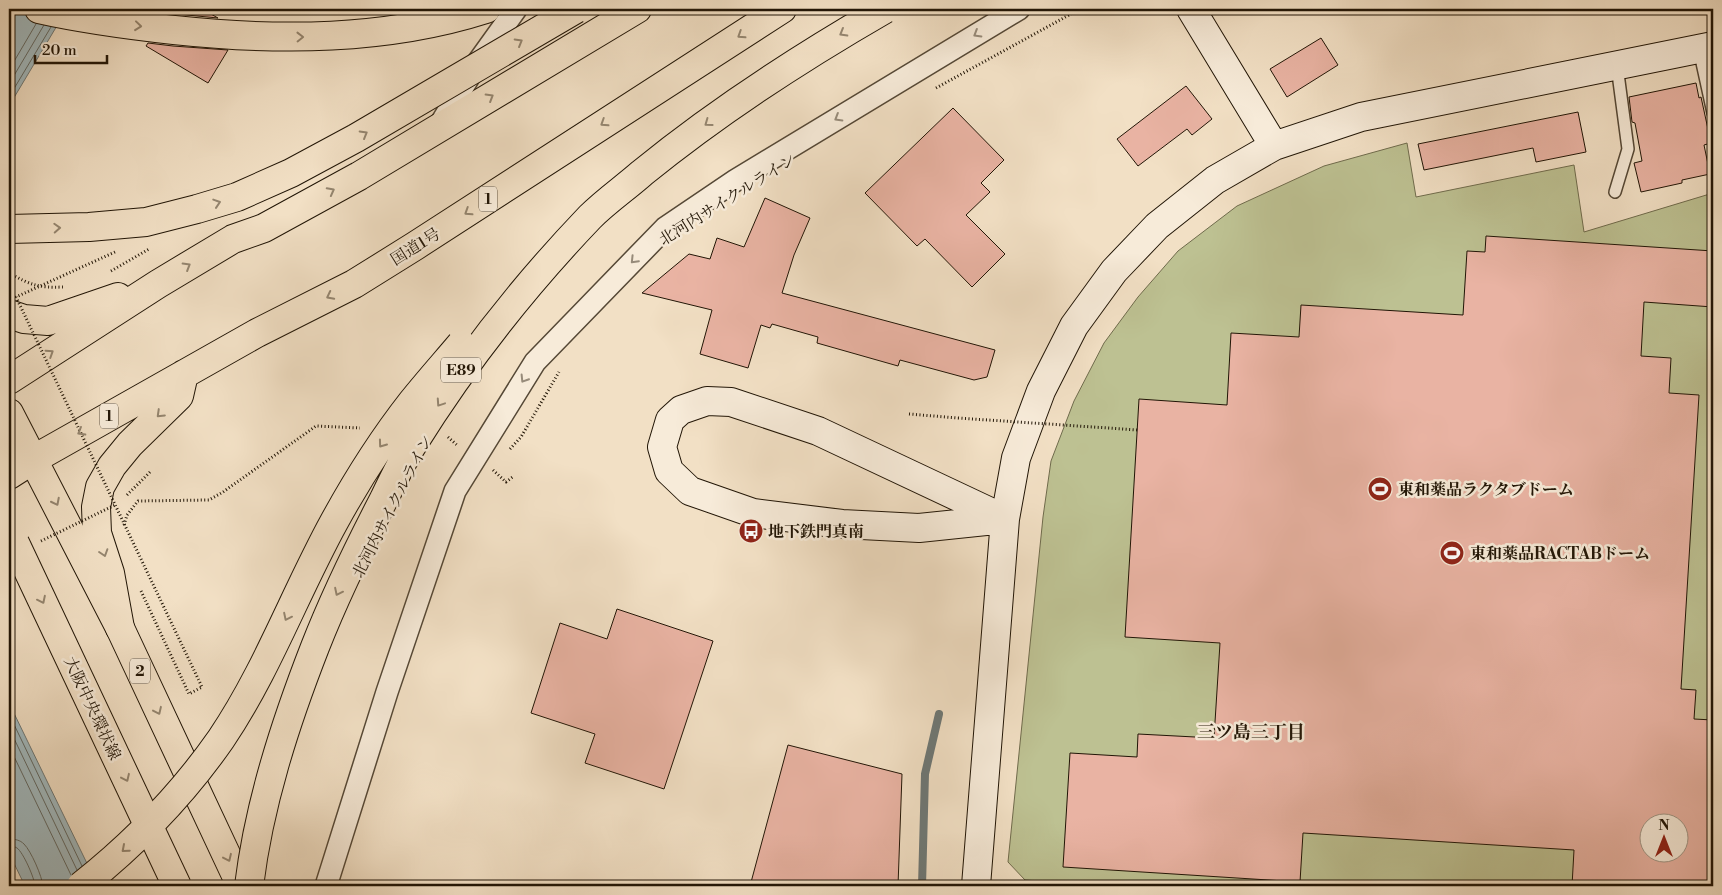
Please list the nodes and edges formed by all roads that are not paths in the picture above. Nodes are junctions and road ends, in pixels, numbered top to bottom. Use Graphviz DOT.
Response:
graph roads {
  1 [pos="39,9"];
  2 [pos="486,9"];
  3 [pos="516,9"];
  4 [pos="576,9"];
  5 [pos="636,9"];
  6 [pos="782,9"];
  7 [pos="885,9"];
  8 [pos="1019,9"];
  9 [pos="1191,9"];
  10 [pos="1706,47"];
  11 [pos="1617,66"];
  12 [pos="1713,113"];
  13 [pos="438,128"];
  14 [pos="1274,146"];
  15 [pos="1615,192"];
  16 [pos="592,215"];
  17 [pos="9,229"];
  18 [pos="158,284"];
  19 [pos="9,314"];
  20 [pos="184,374"];
  21 [pos="9,380"];
  22 [pos="9,413"];
  23 [pos="34,459"];
  24 [pos="9,475"];
  25 [pos="1005,519"];
  26 [pos="9,531"];
  27 [pos="120,628"];
  28 [pos="81,886"];
  29 [pos="177,886"];
  30 [pos="241,886"];
  31 [pos="249,886"];
  32 [pos="326,886"];
  33 [pos="976,886"];
  1 -- 2 [label="main road, one-way"];
  3 -- 13 [label="street"];
  17 -- 4 [label="main road, one-way, bridge"];
  13 -- 5 [label="main road, one-way"];
  6 -- 20 [label="main road, 国道1号 / 1, one-way"];
  7 -- 16 [label="main road, E89, one-way, bridge"];
  8 -- 32 [label="street, one-way"];
  9 -- 14 [label="street"];
  10 -- 11 [label="street"];
  10 -- 12 [label="lane"];
  11 -- 14 [label="street"];
  11 -- 15 [label="lane"];
  18 -- 13 [label="main road, one-way"];
  14 -- 25 [label="street"];
  16 -- 28 [label="main road, E89, one-way, bridge"];
  16 -- 31 [label="main road, E89, one-way, bridge"];
  18 -- 19 [label="main road"];
  21 -- 18 [label="main road, one-way"];
  20 -- 23 [label="main road, 国道1号 / 1, one-way"];
  20 -- 27 [label="main road, one-way"];
  22 -- 23 [label="main road, 2"];
  23 -- 24 [label="main road, 国道1号"];
  23 -- 27 [label="main road, 2, one-way"];
  25 -- 25 [label="street"];
  25 -- 33 [label="street"];
  26 -- 29 [label="main road, 大阪中央環状線, one-way, bridge"];
  27 -- 30 [label="main road, 2, one-way"];
}
